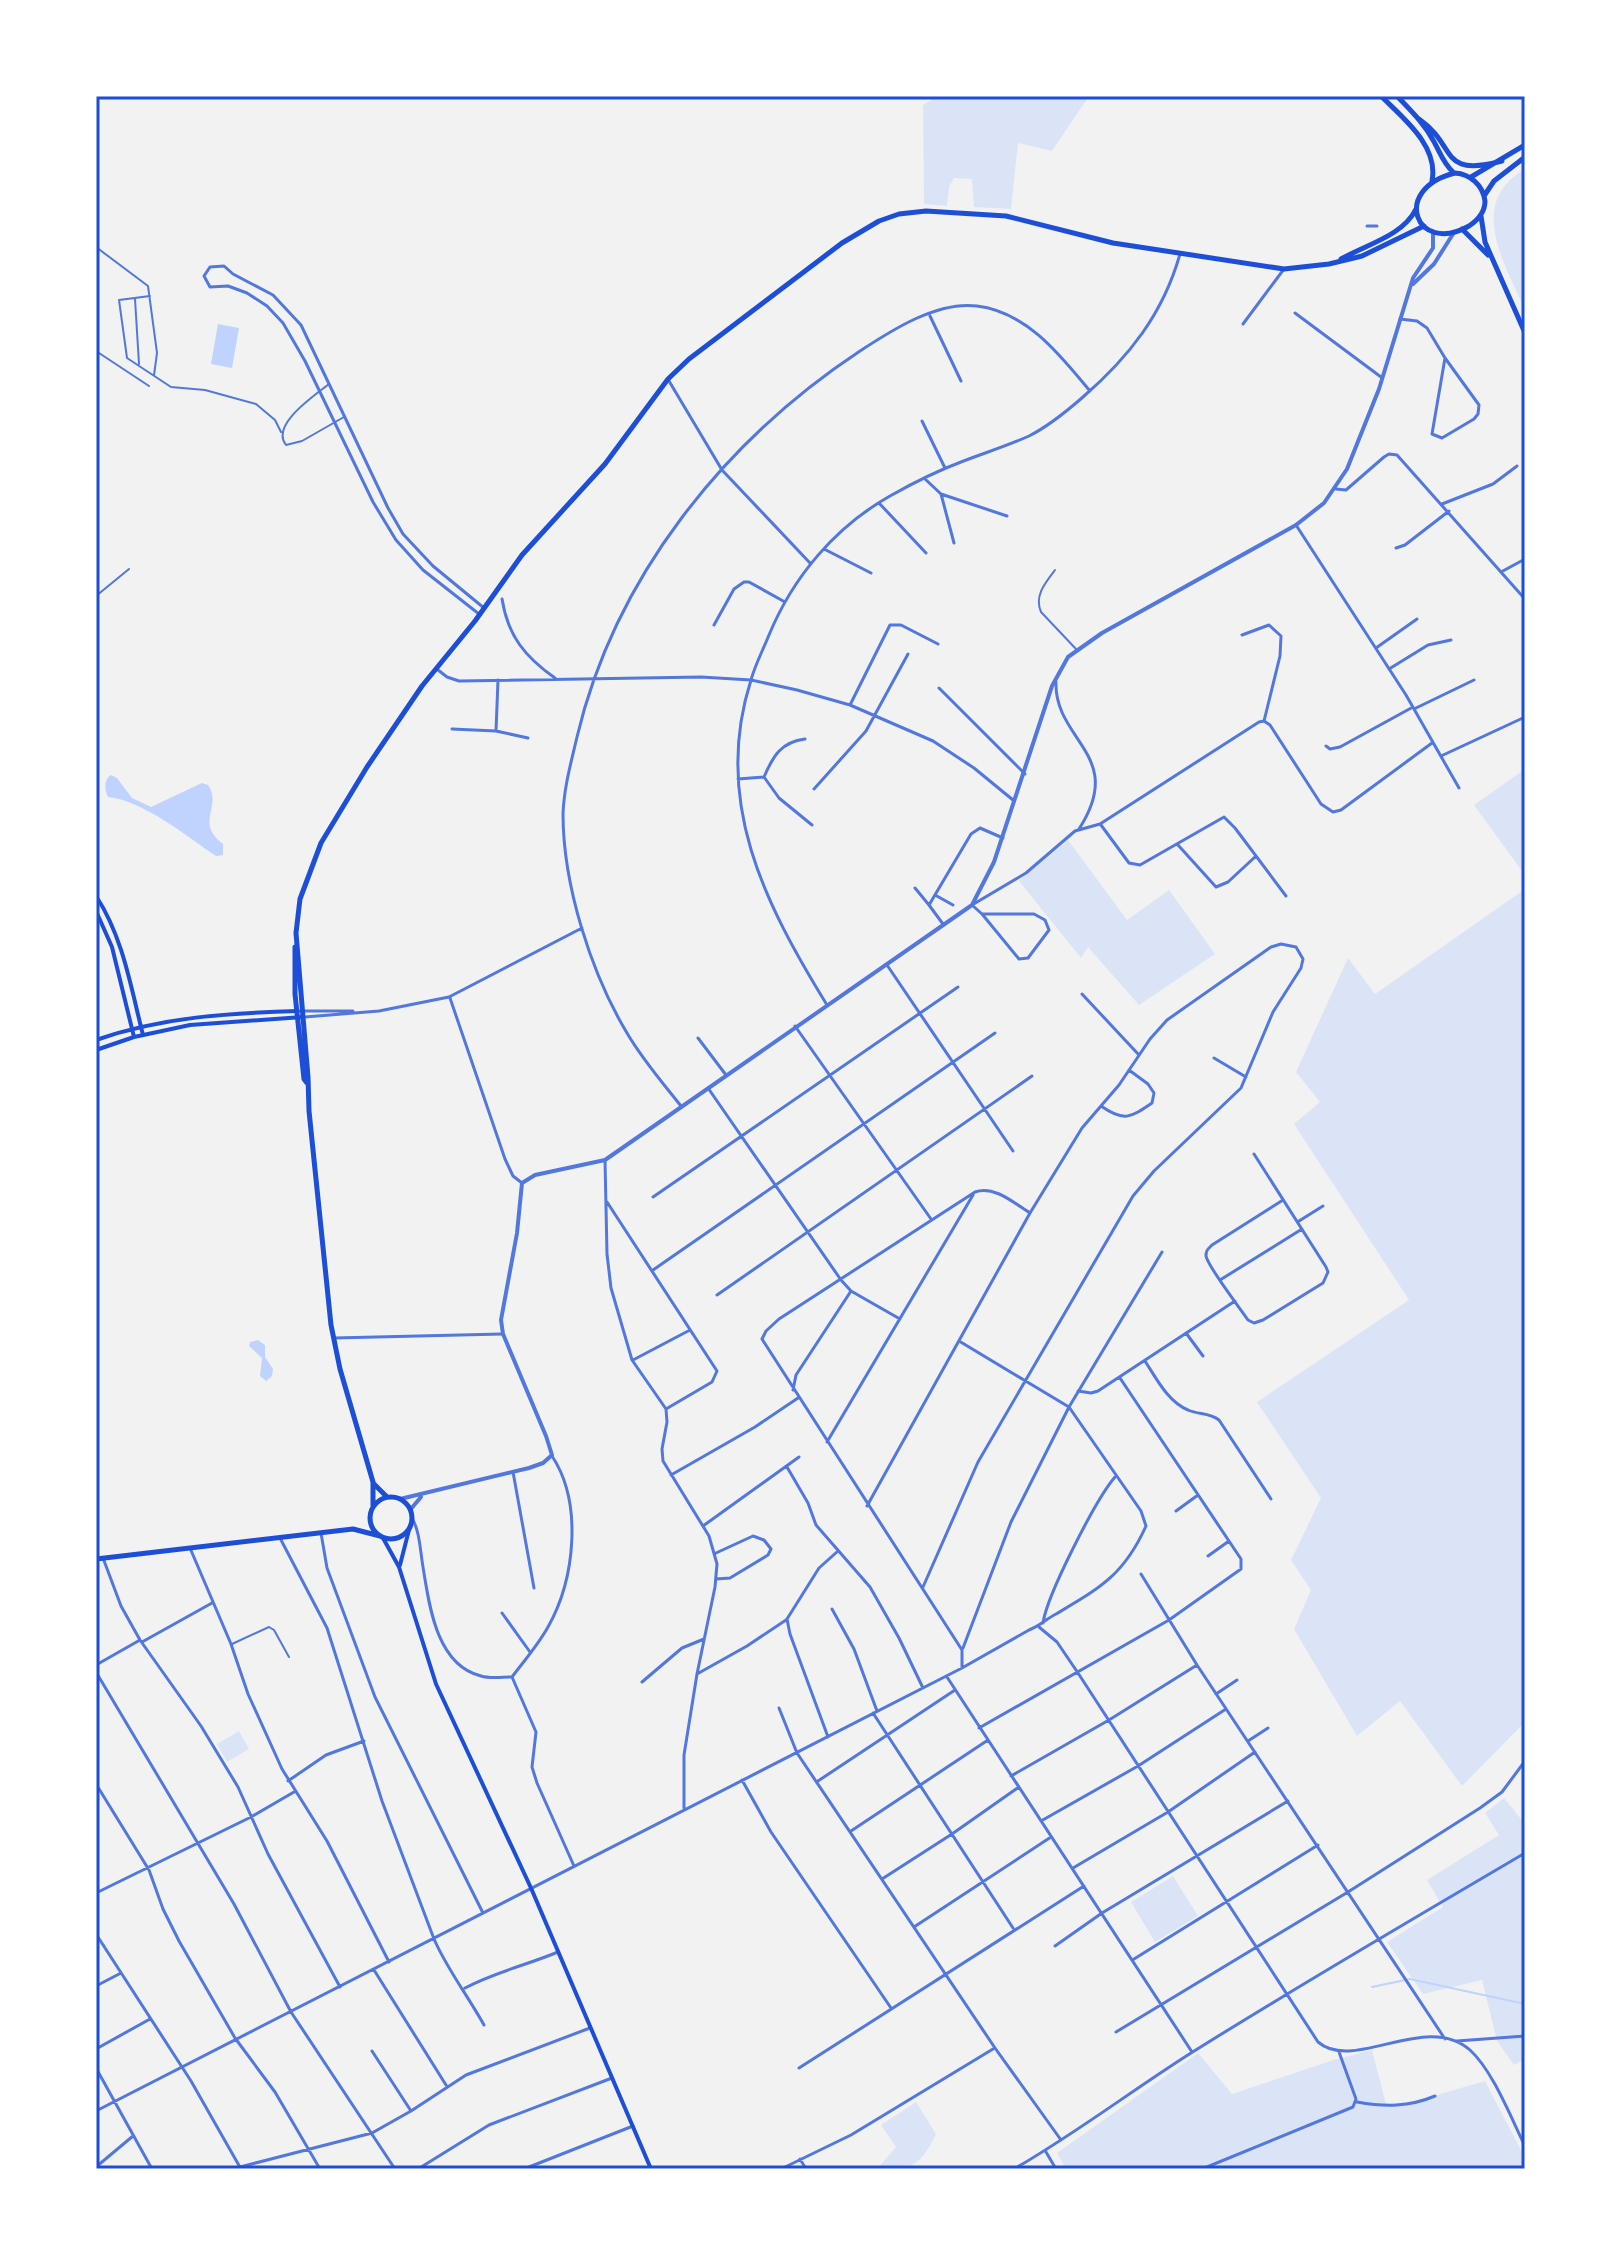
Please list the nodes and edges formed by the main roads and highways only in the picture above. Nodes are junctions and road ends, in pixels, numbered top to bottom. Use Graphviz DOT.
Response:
graph roads {
  1 [pos="1381,96"];
  2 [pos="1397,96"];
  3 [pos="1419,119"];
  4 [pos="1525,145"];
  5 [pos="1525,157"];
  6 [pos="1502,161"];
  7 [pos="1454,173"];
  8 [pos="1471,177"];
  9 [pos="1432,182"];
  10 [pos="1484,196"];
  11 [pos="1416,209"];
  12 [pos="1481,216"];
  13 [pos="1424,226"];
  14 [pos="1462,229"];
  15 [pos="1337,262"];
  16 [pos="1493,262"];
  17 [pos="1525,333"];
  18 [pos="96,896"];
  19 [pos="103,906"];
  20 [pos="96,910"];
  21 [pos="299,1014"];
  22 [pos="140,1025"];
  23 [pos="132,1027"];
  24 [pos="143,1035"];
  25 [pos="134,1037"];
  26 [pos="96,1040"];
  27 [pos="96,1050"];
  28 [pos="373,1482"];
  29 [pos="387,1497"];
  30 [pos="373,1506"];
  31 [pos="369,1519"];
  32 [pos="410,1526"];
  33 [pos="353,1529"];
  34 [pos="381,1537"];
  35 [pos="100,1559"];
  36 [pos="399,1567"];
  37 [pos="651,2169"];
  1 -- 9 [label="main road"];
  2 -- 3 [label="main road"];
  3 -- 6 [label="main road"];
  3 -- 7 [label="main road"];
  4 -- 6 [label="main road"];
  5 -- 10 [label="main road"];
  6 -- 8 [label="main road"];
  7 -- 8 [label="main road"];
  7 -- 9 [label="main road"];
  8 -- 10 [label="main road"];
  9 -- 11 [label="main road"];
  10 -- 12 [label="main road"];
  11 -- 13 [label="main road"];
  11 -- 15 [label="main road"];
  12 -- 14 [label="main road"];
  12 -- 16 [label="main road"];
  13 -- 14 [label="main road"];
  13 -- 15 [label="main road"];
  14 -- 16 [label="main road"];
  15 -- 21 [label="main road"];
  16 -- 17 [label="main road"];
  18 -- 19 [label="main road"];
  19 -- 20 [label="main road"];
  19 -- 22 [label="main road"];
  20 -- 23 [label="main road"];
  21 -- 22 [label="main road"];
  21 -- 24 [label="main road"];
  21 -- 28 [label="main road"];
  22 -- 23 [label="main road"];
  22 -- 24 [label="main road"];
  23 -- 25 [label="main road"];
  23 -- 26 [label="main road"];
  24 -- 25 [label="main road"];
  25 -- 27 [label="main road"];
  28 -- 29 [label="main road"];
  28 -- 30 [label="main road"];
  29 -- 30 [label="main road"];
  29 -- 32 [label="main road"];
  30 -- 31 [label="main road"];
  31 -- 33 [label="main road"];
  31 -- 34 [label="main road"];
  32 -- 34 [label="main road"];
  32 -- 36 [label="main road"];
  33 -- 34 [label="main road"];
  33 -- 35 [label="main road"];
  34 -- 36 [label="main road"];
  36 -- 37 [label="main road"];
}
